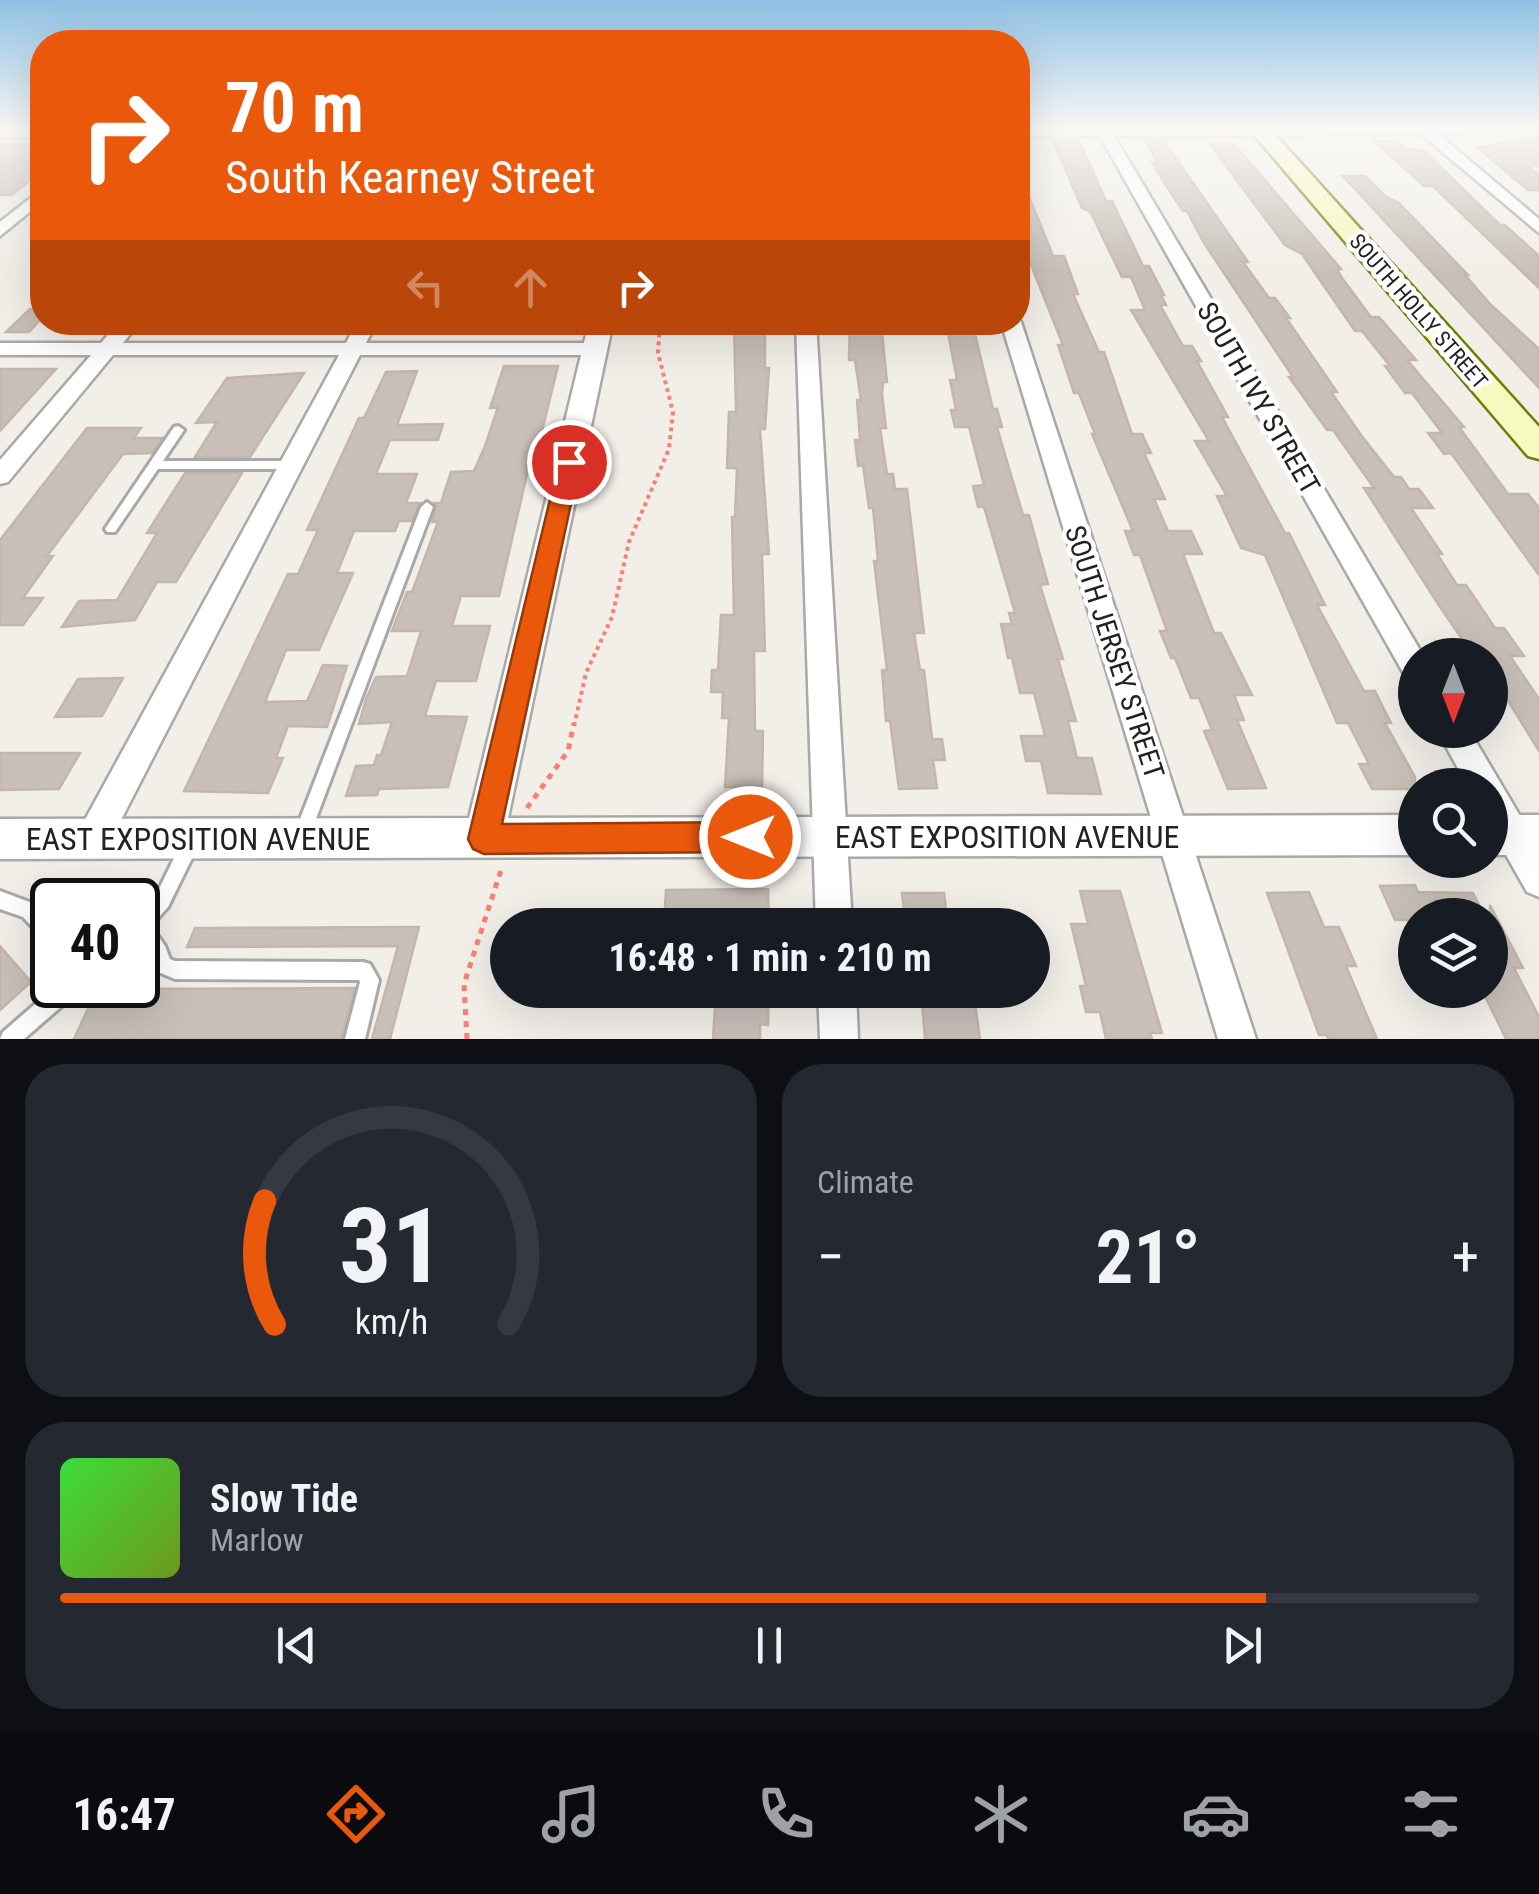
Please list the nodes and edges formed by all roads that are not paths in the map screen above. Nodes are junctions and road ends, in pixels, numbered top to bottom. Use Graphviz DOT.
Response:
graph roads {
  1 [pos="1131,177"];
  2 [pos="1302,177"];
  3 [pos="1481,177"];
  4 [pos="30,205"];
  5 [pos="1539,228"];
  6 [pos="0,231"];
  7 [pos="119,335"];
  8 [pos="361,335"];
  9 [pos="807,335"];
  10 [pos="1014,335"];
  11 [pos="598,336"];
  12 [pos="0,349"];
  13 [pos="108,349"];
  14 [pos="354,349"];
  15 [pos="178,430"];
  16 [pos="1539,448"];
  17 [pos="155,465"];
  18 [pos="292,465"];
  19 [pos="0,476"];
  20 [pos="427,507"];
  21 [pos="111,529"];
  22 [pos="1398,638"];
  23 [pos="1398,835"];
  24 [pos="1514,835"];
  25 [pos="830,837"];
  26 [pos="1174,837"];
  27 [pos="93,839"];
  28 [pos="192,839"];
  29 [pos="0,840"];
  30 [pos="300,840"];
  31 [pos="499,848"];
  32 [pos="1539,880"];
  33 [pos="0,900"];
  34 [pos="160,902"];
  35 [pos="833,908"];
  36 [pos="30,911"];
  37 [pos="160,956"];
  38 [pos="45,1008"];
  39 [pos="838,1008"];
  40 [pos="10,1039"];
  41 [pos="355,1039"];
  42 [pos="839,1039"];
  43 [pos="1237,1039"];
  1 -- 22 [label="street, SOUTH IVY STREET"];
  2 -- 16 [label="main road, SOUTH HOLLY STREET"];
  3 -- 5 [label="street"];
  4 -- 6 [label="street"];
  7 -- 13 [label="street"];
  8 -- 14 [label="street"];
  9 -- 25 [label="street"];
  10 -- 26 [label="street, SOUTH JERSEY STREET"];
  11 -- 14 [label="street"];
  11 -- 31 [label="street"];
  12 -- 13 [label="street"];
  13 -- 14 [label="street"];
  13 -- 19 [label="street"];
  14 -- 18 [label="street"];
  15 -- 17 [label="lane"];
  17 -- 18 [label="lane"];
  17 -- 21 [label="lane"];
  18 -- 27 [label="street"];
  20 -- 30 [label="lane"];
  23 -- 26 [label="street, EAST EXPOSITION AVENUE"];
  24 -- 32 [label="street"];
  25 -- 26 [label="street, EAST EXPOSITION AVENUE"];
  25 -- 31 [label="street, EAST EXPOSITION AVENUE"];
  25 -- 35 [label="street"];
  26 -- 43 [label="street, SOUTH JERSEY STREET"];
  27 -- 28 [label="street, EAST EXPOSITION AVENUE"];
  27 -- 29 [label="street, EAST EXPOSITION AVENUE"];
  28 -- 30 [label="street, EAST EXPOSITION AVENUE"];
  28 -- 34 [label="lane"];
  30 -- 31 [label="street, EAST EXPOSITION AVENUE"];
  33 -- 36 [label="lane"];
  37 -- 41 [label="lane"];
  38 -- 40 [label="lane"];
  39 -- 42 [label="street"];
}
